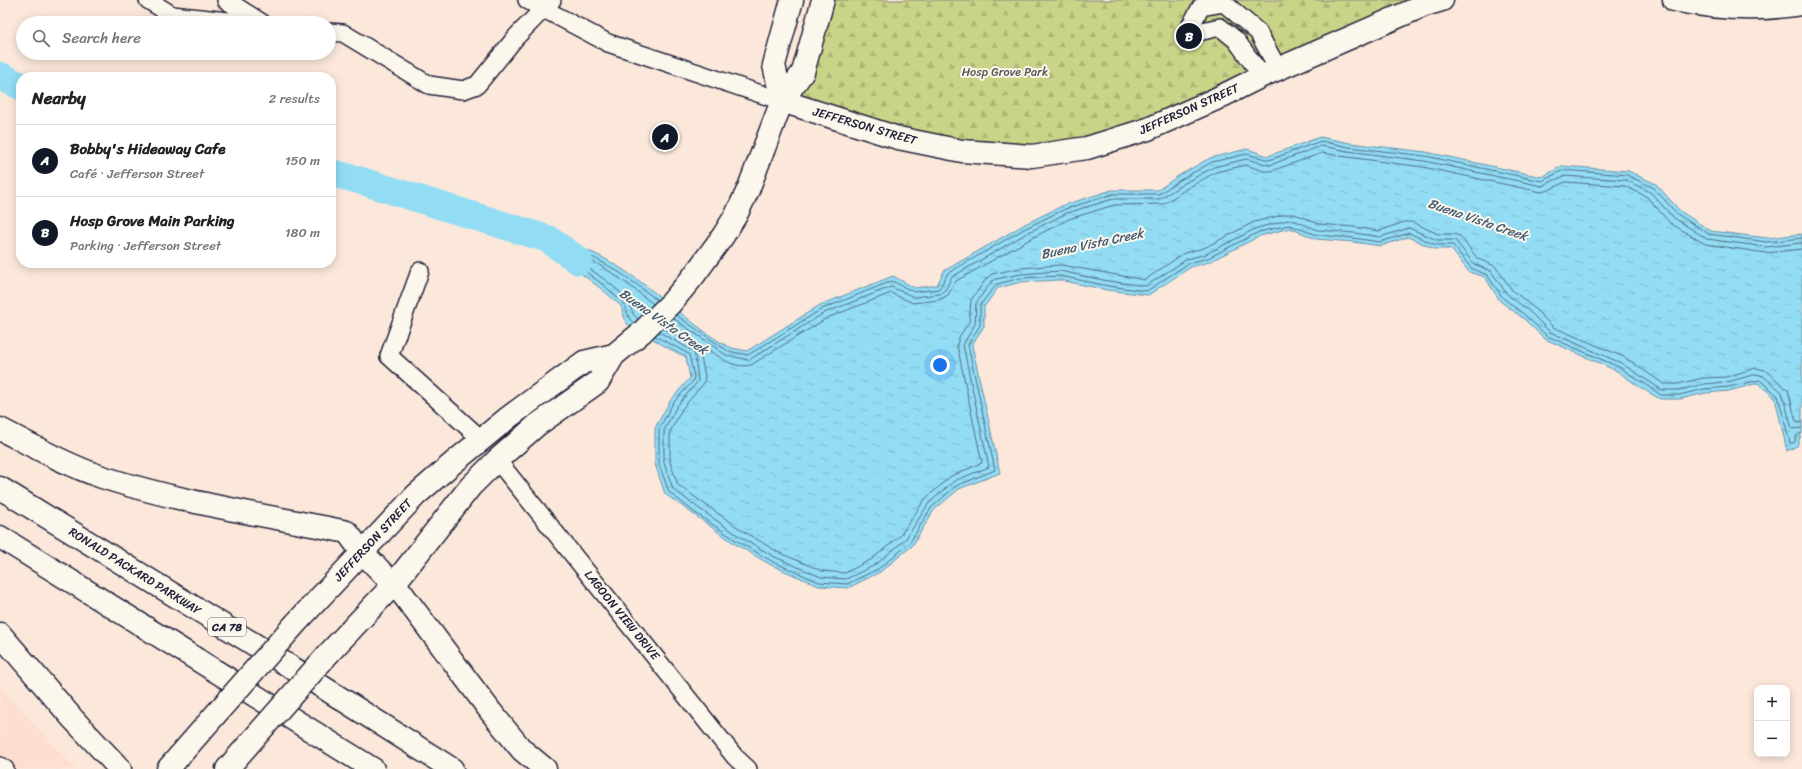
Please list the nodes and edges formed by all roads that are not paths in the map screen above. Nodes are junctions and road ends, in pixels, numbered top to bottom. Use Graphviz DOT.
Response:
graph roads {
  1 [pos="148,0"];
  2 [pos="226,0"];
  3 [pos="526,0"];
  4 [pos="792,0"];
  5 [pos="823,0"];
  6 [pos="1442,0"];
  7 [pos="1674,0"];
  8 [pos="548,4"];
  9 [pos="1802,4"];
  10 [pos="181,16"];
  11 [pos="251,16"];
  12 [pos="336,33"];
  13 [pos="1270,73"];
  14 [pos="782,101"];
  15 [pos="420,271"];
  16 [pos="614,355"];
  17 [pos="0,429"];
  18 [pos="481,439"];
  19 [pos="497,460"];
  20 [pos="0,488"];
  21 [pos="0,537"];
  22 [pos="362,552"];
  23 [pos="394,584"];
  24 [pos="0,634"];
  25 [pos="0,766"];
  26 [pos="5,769"];
  27 [pos="120,769"];
  28 [pos="168,769"];
  29 [pos="227,769"];
  30 [pos="373,769"];
  31 [pos="452,769"];
  32 [pos="545,769"];
  33 [pos="748,769"];
  1 -- 10 [label="street"];
  2 -- 11 [label="street"];
  3 -- 8 [label="street"];
  4 -- 14 [label="main road"];
  5 -- 14 [label="main road"];
  6 -- 13 [label="main road, JEFFERSON STREET"];
  7 -- 9 [label="main road"];
  8 -- 12 [label="street"];
  8 -- 14 [label="street"];
  13 -- 13 [label="street"];
  13 -- 14 [label="main road, JEFFERSON STREET"];
  14 -- 16 [label="main road, JEFFERSON STREET"];
  15 -- 18 [label="street"];
  16 -- 18 [label="main road, JEFFERSON STREET"];
  16 -- 19 [label="main road, JEFFERSON STREET"];
  17 -- 22 [label="main road"];
  18 -- 22 [label="main road, JEFFERSON STREET"];
  19 -- 23 [label="main road, JEFFERSON STREET"];
  19 -- 33 [label="street, LAGOON VIEW DRIVE"];
  20 -- 31 [label="main road, RONALD PACKARD PARKWAY / CA 78"];
  21 -- 30 [label="main road"];
  22 -- 23 [label="main road"];
  22 -- 28 [label="main road, JEFFERSON STREET, bridge"];
  23 -- 29 [label="main road, JEFFERSON STREET, bridge"];
  23 -- 32 [label="main road"];
  24 -- 27 [label="main road"];
  25 -- 26 [label="street"];
}
